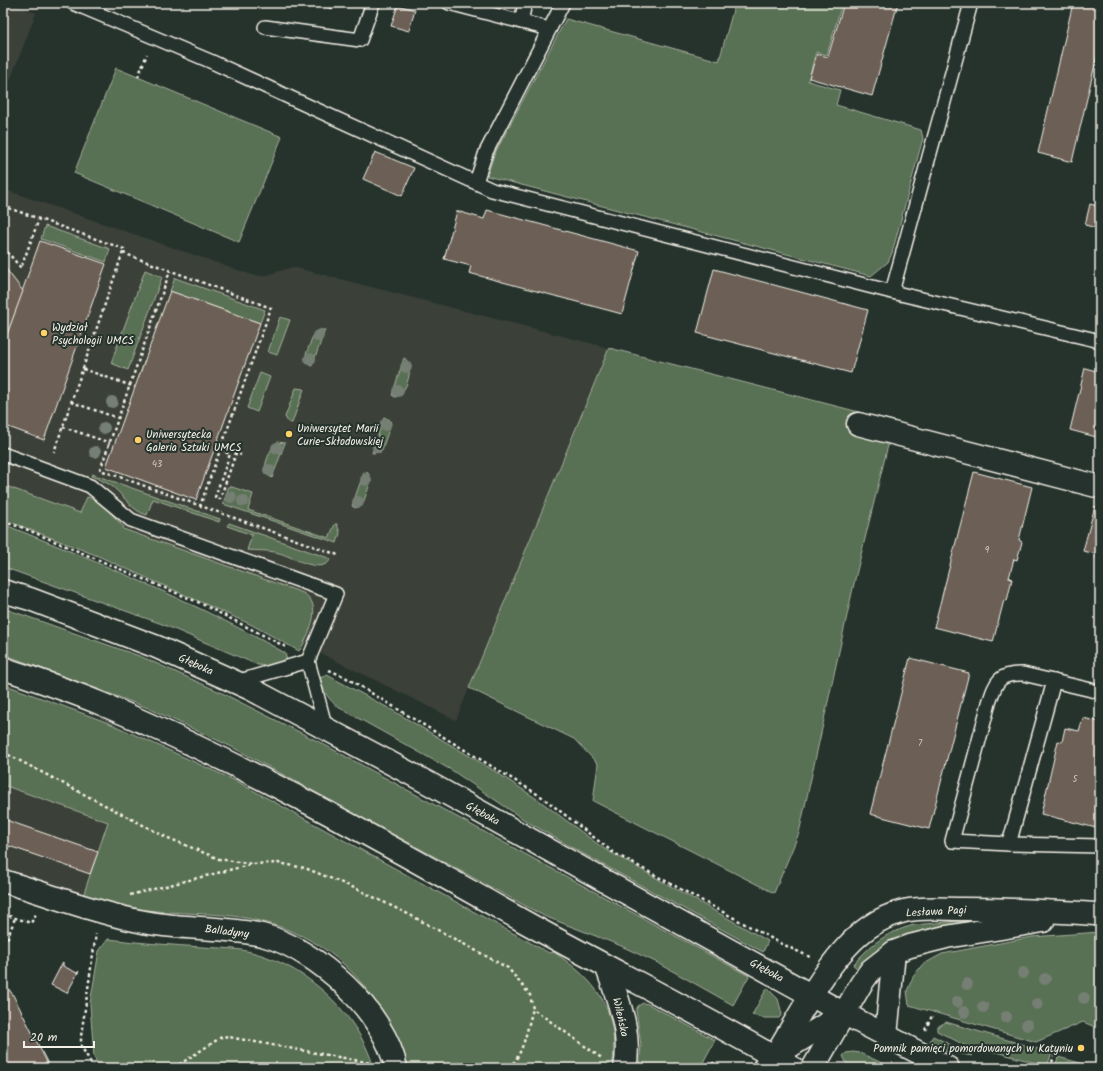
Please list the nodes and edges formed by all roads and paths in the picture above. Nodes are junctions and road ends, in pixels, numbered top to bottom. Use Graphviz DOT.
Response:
graph roads {
  1 [pos="73,3"];
  2 [pos="373,3"];
  3 [pos="449,3"];
  4 [pos="525,3"];
  5 [pos="563,3"];
  6 [pos="971,3"];
  7 [pos="522,22"];
  8 [pos="265,27"];
  9 [pos="549,29"];
  10 [pos="154,37"];
  11 [pos="138,77"];
  12 [pos="476,182"];
  13 [pos="3,206"];
  14 [pos="39,219"];
  15 [pos="3,247"];
  16 [pos="123,254"];
  17 [pos="170,271"];
  18 [pos="892,292"];
  19 [pos="1100,341"];
  20 [pos="83,369"];
  21 [pos="135,387"];
  22 [pos="71,402"];
  23 [pos="118,418"];
  24 [pos="858,424"];
  25 [pos="63,427"];
  26 [pos="110,443"];
  27 [pos="220,450"];
  28 [pos="3,454"];
  29 [pos="241,455"];
  30 [pos="60,457"];
  31 [pos="93,468"];
  32 [pos="100,470"];
  33 [pos="1100,487"];
  34 [pos="200,506"];
  35 [pos="3,522"];
  36 [pos="338,555"];
  37 [pos="3,591"];
  38 [pos="308,661"];
  39 [pos="3,668"];
  40 [pos="236,682"];
  41 [pos="1054,682"];
  42 [pos="1100,692"];
  43 [pos="326,729"];
  44 [pos="3,752"];
  45 [pos="1009,844"];
  46 [pos="1100,846"];
  47 [pos="252,864"];
  48 [pos="3,881"];
  49 [pos="129,895"];
  50 [pos="37,913"];
  51 [pos="1098,913"];
  52 [pos="3,914"];
  53 [pos="15,918"];
  54 [pos="97,930"];
  55 [pos="3,943"];
  56 [pos="894,952"];
  57 [pos="812,958"];
  58 [pos="607,968"];
  59 [pos="812,995"];
  60 [pos="533,1009"];
  61 [pos="843,1013"];
  62 [pos="932,1016"];
  63 [pos="924,1032"];
  64 [pos="886,1036"];
  65 [pos="1056,1051"];
  66 [pos="716,1061"];
  67 [pos="769,1062"];
  68 [pos="615,1065"];
  69 [pos="386,1066"];
  70 [pos="94,1068"];
  71 [pos="174,1068"];
  72 [pos="509,1068"];
  73 [pos="706,1068"];
  74 [pos="793,1068"];
  75 [pos="813,1068"];
  76 [pos="948,1068"];
  77 [pos="1050,1068"];
  1 -- 10 [label="lane"];
  2 -- 8 [label="lane"];
  3 -- 7 [label="lane"];
  4 -- 7 [label="lane"];
  5 -- 9 [label="lane"];
  6 -- 18 [label="lane"];
  7 -- 9 [label="lane"];
  9 -- 12 [label="lane"];
  10 -- 11 [label="path"];
  10 -- 12 [label="lane"];
  12 -- 18 [label="lane"];
  13 -- 14 [label="path"];
  14 -- 15 [label="path"];
  14 -- 16 [label="path"];
  16 -- 17 [label="path"];
  16 -- 20 [label="path"];
  17 -- 23 [label="path"];
  17 -- 27 [label="path"];
  18 -- 19 [label="lane"];
  20 -- 21 [label="path"];
  20 -- 22 [label="path"];
  22 -- 23 [label="path"];
  22 -- 25 [label="path"];
  23 -- 26 [label="path"];
  24 -- 33 [label="street"];
  25 -- 26 [label="path"];
  25 -- 30 [label="path"];
  26 -- 32 [label="path"];
  27 -- 29 [label="path"];
  27 -- 34 [label="path"];
  28 -- 38 [label="lane"];
  31 -- 32 [label="path"];
  32 -- 34 [label="path"];
  34 -- 36 [label="path"];
  35 -- 38 [label="path"];
  37 -- 40 [label="street, Głęboka"];
  38 -- 40 [label="lane"];
  38 -- 43 [label="lane"];
  38 -- 57 [label="path"];
  39 -- 58 [label="street"];
  40 -- 43 [label="street, Głęboka"];
  41 -- 42 [label="lane"];
  41 -- 45 [label="lane"];
  41 -- 45 [label="lane"];
  43 -- 59 [label="street, Głęboka"];
  44 -- 47 [label="path"];
  45 -- 46 [label="lane"];
  47 -- 49 [label="path"];
  47 -- 60 [label="path"];
  48 -- 69 [label="street, Balladyny"];
  50 -- 53 [label="path"];
  51 -- 56 [label="street, Lesława Pagi"];
  51 -- 59 [label="street, Lesława Pagi"];
  52 -- 53 [label="path"];
  53 -- 55 [label="path"];
  54 -- 70 [label="path"];
  56 -- 61 [label="street, Lesława Pagi"];
  56 -- 64 [label="street"];
  58 -- 67 [label="street"];
  58 -- 68 [label="street, Wileńska"];
  59 -- 61 [label="street, Głęboka"];
  59 -- 67 [label="street, Lesława Pagi"];
  60 -- 68 [label="path"];
  60 -- 72 [label="path"];
  61 -- 64 [label="street, Głęboka"];
  61 -- 67 [label="street"];
  61 -- 75 [label="street, Lesława Pagi"];
  62 -- 63 [label="path"];
  64 -- 76 [label="street, Głęboka"];
  65 -- 77 [label="path"];
  66 -- 73 [label="path"];
  67 -- 74 [label="street"];
  69 -- 71 [label="path"];
}
